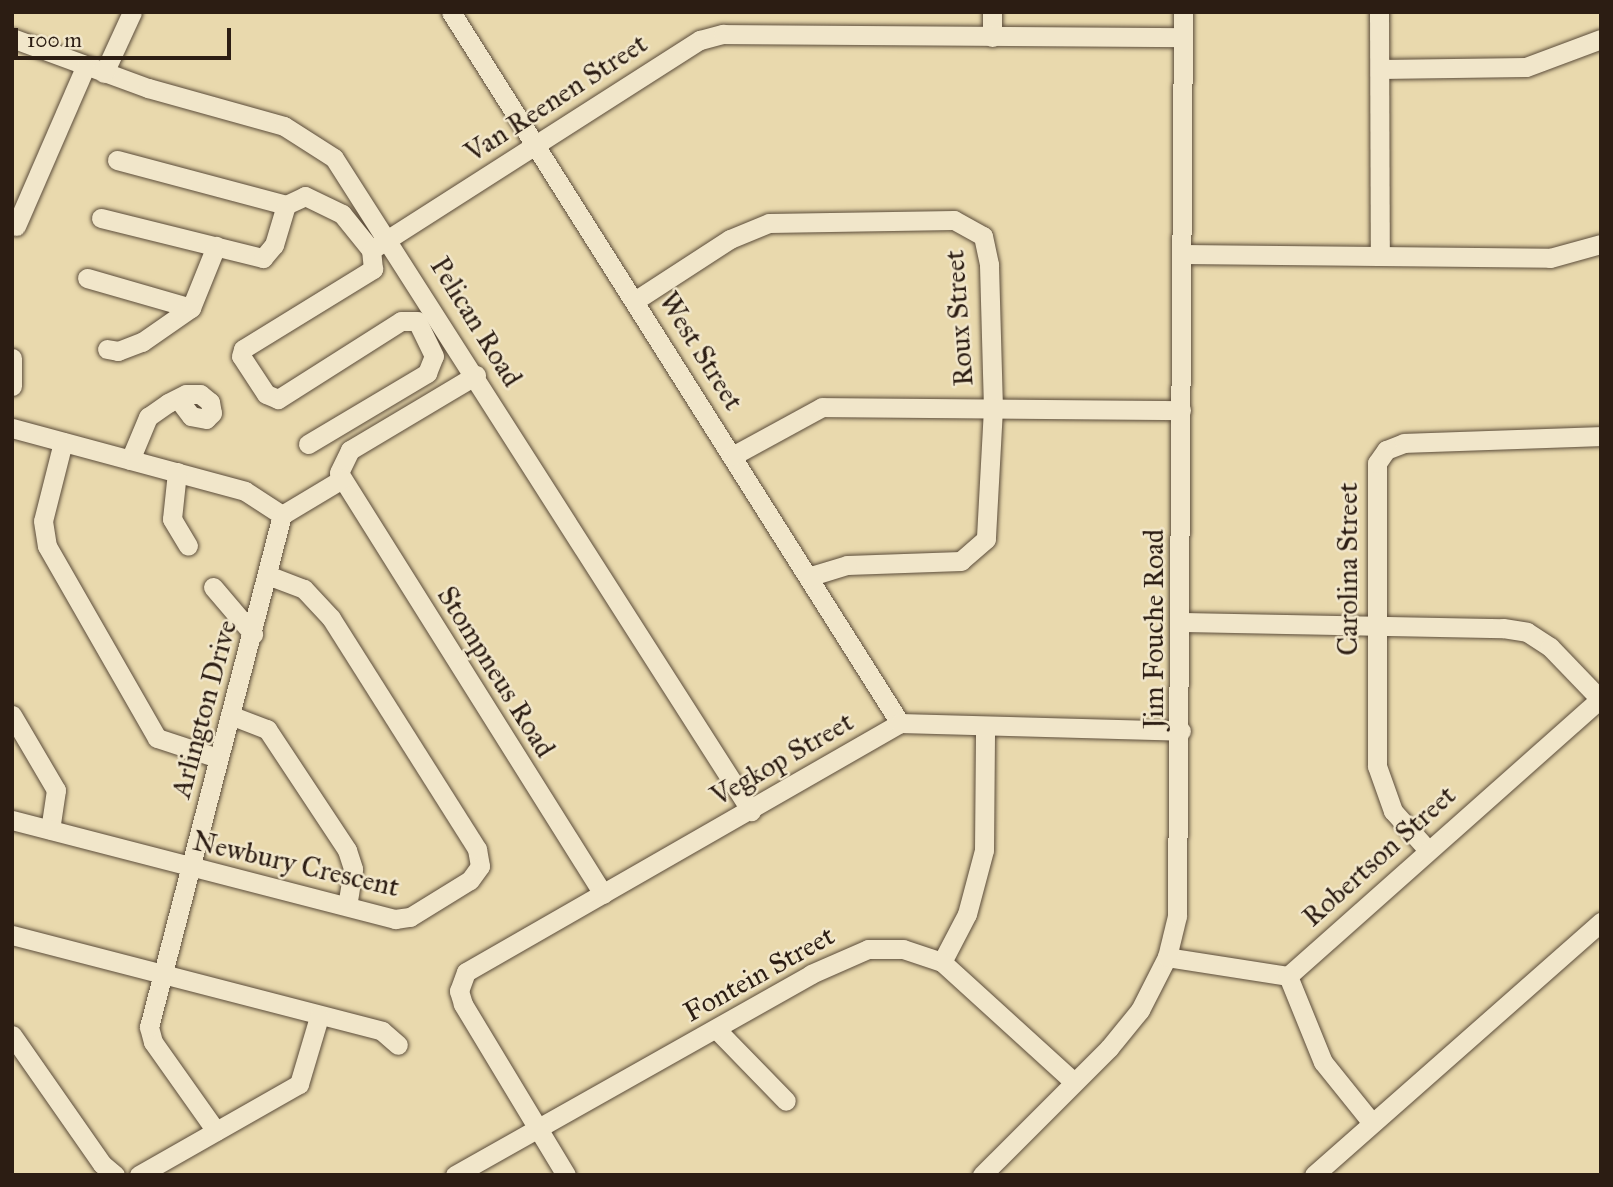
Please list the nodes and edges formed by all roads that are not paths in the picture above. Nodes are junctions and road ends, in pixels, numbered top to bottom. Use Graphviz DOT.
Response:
graph roads {
  1 [pos="132,12"];
  2 [pos="451,12"];
  3 [pos="992,12"];
  4 [pos="1183,12"];
  5 [pos="1380,12"];
  6 [pos="992,37"];
  7 [pos="1183,37"];
  8 [pos="12,38"];
  9 [pos="1601,39"];
  10 [pos="1380,69"];
  11 [pos="95,70"];
  12 [pos="534,145"];
  13 [pos="117,160"];
  14 [pos="286,205"];
  15 [pos="101,218"];
  16 [pos="16,226"];
  17 [pos="391,239"];
  18 [pos="1601,244"];
  19 [pos="216,246"];
  20 [pos="371,250"];
  21 [pos="1182,254"];
  22 [pos="1380,256"];
  23 [pos="88,278"];
  24 [pos="636,300"];
  25 [pos="191,308"];
  26 [pos="107,349"];
  27 [pos="12,358"];
  28 [pos="476,374"];
  29 [pos="12,386"];
  30 [pos="178,399"];
  31 [pos="993,408"];
  32 [pos="1181,410"];
  33 [pos="12,428"];
  34 [pos="1601,436"];
  35 [pos="63,442"];
  36 [pos="308,444"];
  37 [pos="734,455"];
  38 [pos="130,460"];
  39 [pos="177,472"];
  40 [pos="342,479"];
  41 [pos="282,515"];
  42 [pos="188,546"];
  43 [pos="270,576"];
  44 [pos="810,576"];
  45 [pos="213,587"];
  46 [pos="1183,622"];
  47 [pos="1375,623"];
  48 [pos="253,634"];
  49 [pos="1600,699"];
  50 [pos="12,715"];
  51 [pos="230,715"];
  52 [pos="900,723"];
  53 [pos="985,727"];
  54 [pos="1181,731"];
  55 [pos="218,758"];
  56 [pos="751,811"];
  57 [pos="12,820"];
  58 [pos="50,830"];
  59 [pos="1427,849"];
  60 [pos="190,868"];
  61 [pos="603,894"];
  62 [pos="347,905"];
  63 [pos="1601,922"];
  64 [pos="12,935"];
  65 [pos="1167,957"];
  66 [pos="942,962"];
  67 [pos="163,974"];
  68 [pos="1288,976"];
  69 [pos="319,1017"];
  70 [pos="716,1029"];
  71 [pos="12,1035"];
  72 [pos="398,1045"];
  73 [pos="1074,1082"];
  74 [pos="786,1101"];
  75 [pos="1372,1123"];
  76 [pos="536,1129"];
  77 [pos="216,1131"];
  78 [pos="115,1175"];
  79 [pos="139,1175"];
  80 [pos="455,1175"];
  81 [pos="566,1175"];
  82 [pos="982,1175"];
  83 [pos="1314,1175"];
  1 -- 11 [label="street"];
  2 -- 12 [label="street, West Street"];
  3 -- 6 [label="street"];
  4 -- 7 [label="street, Jim Fouche Road"];
  5 -- 10 [label="street"];
  6 -- 7 [label="street, Van Reenen Street"];
  6 -- 12 [label="street, Van Reenen Street"];
  7 -- 21 [label="street, Jim Fouche Road"];
  8 -- 11 [label="street, Pelican Road"];
  9 -- 10 [label="street"];
  10 -- 22 [label="street"];
  11 -- 16 [label="street"];
  11 -- 17 [label="street, Pelican Road"];
  12 -- 17 [label="street, Van Reenen Street"];
  12 -- 24 [label="street, West Street"];
  13 -- 14 [label="street"];
  14 -- 19 [label="street"];
  14 -- 20 [label="street"];
  15 -- 19 [label="street"];
  17 -- 20 [label="street, Van Reenen Street"];
  17 -- 28 [label="street, Pelican Road"];
  18 -- 22 [label="street"];
  19 -- 25 [label="street"];
  20 -- 36 [label="street"];
  21 -- 22 [label="street"];
  21 -- 32 [label="street, Jim Fouche Road"];
  23 -- 25 [label="street"];
  24 -- 31 [label="street, Roux Street"];
  24 -- 37 [label="street, West Street"];
  25 -- 26 [label="street"];
  27 -- 29 [label="street"];
  28 -- 40 [label="street"];
  28 -- 56 [label="street, Pelican Road"];
  30 -- 38 [label="street"];
  31 -- 32 [label="street"];
  31 -- 37 [label="street"];
  31 -- 44 [label="street, Roux Street"];
  32 -- 46 [label="street, Jim Fouche Road"];
  33 -- 35 [label="street"];
  34 -- 47 [label="street, Carolina Street"];
  35 -- 38 [label="street"];
  35 -- 55 [label="street"];
  37 -- 44 [label="street, West Street"];
  38 -- 39 [label="street"];
  39 -- 41 [label="street"];
  39 -- 42 [label="street"];
  40 -- 41 [label="street"];
  40 -- 61 [label="street, Stompneus Road"];
  41 -- 43 [label="street, Arlington Drive"];
  43 -- 48 [label="street, Arlington Drive"];
  43 -- 62 [label="street, Newbury Crescent"];
  44 -- 52 [label="street, West Street"];
  45 -- 48 [label="street"];
  46 -- 47 [label="street"];
  46 -- 54 [label="street, Jim Fouche Road"];
  47 -- 49 [label="street"];
  47 -- 59 [label="street, Carolina Street"];
  48 -- 51 [label="street, Arlington Drive"];
  49 -- 59 [label="street, Robertson Street"];
  50 -- 58 [label="street"];
  51 -- 55 [label="street, Arlington Drive"];
  51 -- 62 [label="street"];
  52 -- 53 [label="street"];
  52 -- 56 [label="street, Vegkop Street"];
  53 -- 54 [label="street"];
  53 -- 66 [label="street"];
  54 -- 65 [label="street, Jim Fouche Road"];
  55 -- 60 [label="street, Arlington Drive"];
  56 -- 61 [label="street, Vegkop Street"];
  57 -- 58 [label="street, Newbury Crescent"];
  58 -- 60 [label="street, Newbury Crescent"];
  59 -- 68 [label="street, Robertson Street"];
  60 -- 62 [label="street, Newbury Crescent"];
  60 -- 67 [label="street, Arlington Drive"];
  61 -- 76 [label="street, Vegkop Street"];
  63 -- 75 [label="street"];
  64 -- 67 [label="street"];
  65 -- 68 [label="street"];
  65 -- 73 [label="street, Jim Fouche Road"];
  66 -- 70 [label="street, Fontein Street"];
  66 -- 73 [label="street, Fontein Street"];
  67 -- 69 [label="street"];
  67 -- 77 [label="street, Arlington Drive"];
  68 -- 75 [label="street"];
  69 -- 72 [label="street"];
  69 -- 77 [label="street"];
  70 -- 74 [label="street"];
  70 -- 76 [label="street, Fontein Street"];
  71 -- 78 [label="street"];
  73 -- 82 [label="street, Jim Fouche Road"];
  75 -- 83 [label="street"];
  76 -- 80 [label="street, Fontein Street"];
  76 -- 81 [label="street"];
  77 -- 79 [label="street"];
}
